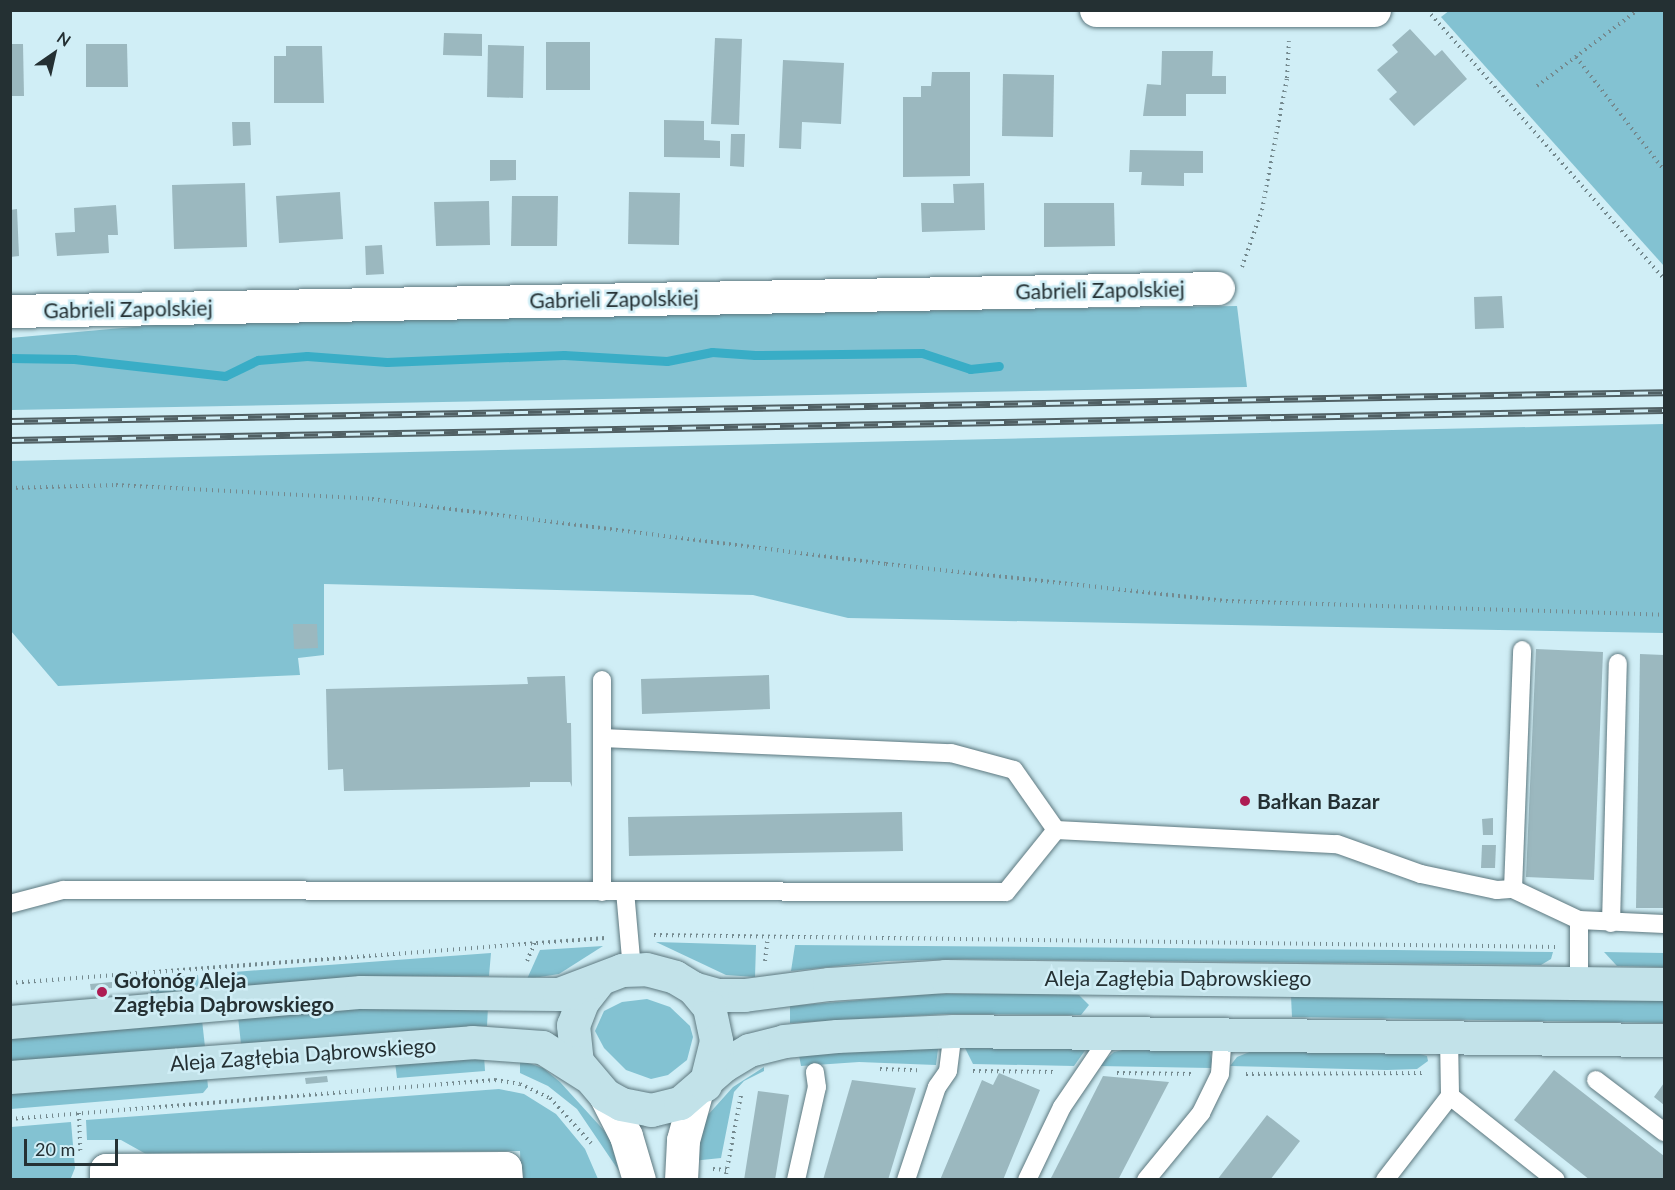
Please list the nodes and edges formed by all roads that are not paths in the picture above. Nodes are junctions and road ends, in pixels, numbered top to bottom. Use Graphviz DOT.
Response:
graph roads {
  1 [pos="1096,10"];
  2 [pos="1374,10"];
  3 [pos="1335,11"];
  4 [pos="1218,288"];
  5 [pos="10,311"];
  6 [pos="1522,650"];
  7 [pos="1618,663"];
  8 [pos="602,680"];
  9 [pos="602,738"];
  10 [pos="1056,830"];
  11 [pos="1513,890"];
  12 [pos="626,891"];
  13 [pos="603,892"];
  14 [pos="10,904"];
  15 [pos="1579,920"];
  16 [pos="1611,922"];
  17 [pos="1665,924"];
  18 [pos="632,969"];
  19 [pos="599,980"];
  20 [pos="1579,983"];
  21 [pos="1665,984"];
  22 [pos="693,988"];
  23 [pos="11,1017"];
  24 [pos="953,1031"];
  25 [pos="1113,1032"];
  26 [pos="1223,1032"];
  27 [pos="1449,1036"];
  28 [pos="1665,1040"];
  29 [pos="815,1072"];
  30 [pos="10,1077"];
  31 [pos="1596,1080"];
  32 [pos="596,1085"];
  33 [pos="701,1089"];
  34 [pos="1450,1096"];
  35 [pos="1665,1131"];
  36 [pos="106,1179"];
  37 [pos="506,1179"];
  38 [pos="639,1179"];
  39 [pos="681,1179"];
  40 [pos="796,1179"];
  41 [pos="906,1179"];
  42 [pos="1027,1179"];
  43 [pos="1146,1179"];
  44 [pos="1385,1179"];
  45 [pos="1556,1179"];
  1 -- 3 [label="street"];
  2 -- 3 [label="street"];
  4 -- 5 [label="street, Gabrieli Zapolskiej"];
  6 -- 11 [label="lane"];
  7 -- 16 [label="lane"];
  8 -- 9 [label="lane"];
  9 -- 10 [label="lane"];
  9 -- 13 [label="lane"];
  10 -- 11 [label="lane"];
  10 -- 12 [label="lane"];
  11 -- 15 [label="lane"];
  12 -- 13 [label="lane"];
  12 -- 18 [label="lane"];
  13 -- 14 [label="lane"];
  15 -- 16 [label="lane"];
  15 -- 20 [label="lane"];
  16 -- 17 [label="lane"];
  18 -- 19 [label="street"];
  18 -- 22 [label="street"];
  19 -- 23 [label="street"];
  19 -- 32 [label="street"];
  20 -- 21 [label="street, Aleja Zagłębia Dąbrowskiego"];
  20 -- 22 [label="street, Aleja Zagłębia Dąbrowskiego"];
  22 -- 33 [label="street"];
  24 -- 25 [label="street"];
  24 -- 33 [label="street"];
  24 -- 41 [label="lane"];
  25 -- 26 [label="street"];
  25 -- 42 [label="lane"];
  26 -- 27 [label="street"];
  26 -- 43 [label="lane"];
  27 -- 28 [label="street"];
  27 -- 34 [label="lane"];
  29 -- 40 [label="lane"];
  30 -- 32 [label="street, Aleja Zagłębia Dąbrowskiego"];
  31 -- 35 [label="lane"];
  32 -- 33 [label="street"];
  32 -- 38 [label="street"];
  33 -- 39 [label="street"];
  34 -- 44 [label="lane"];
  34 -- 45 [label="lane"];
  36 -- 37 [label="street"];
}
